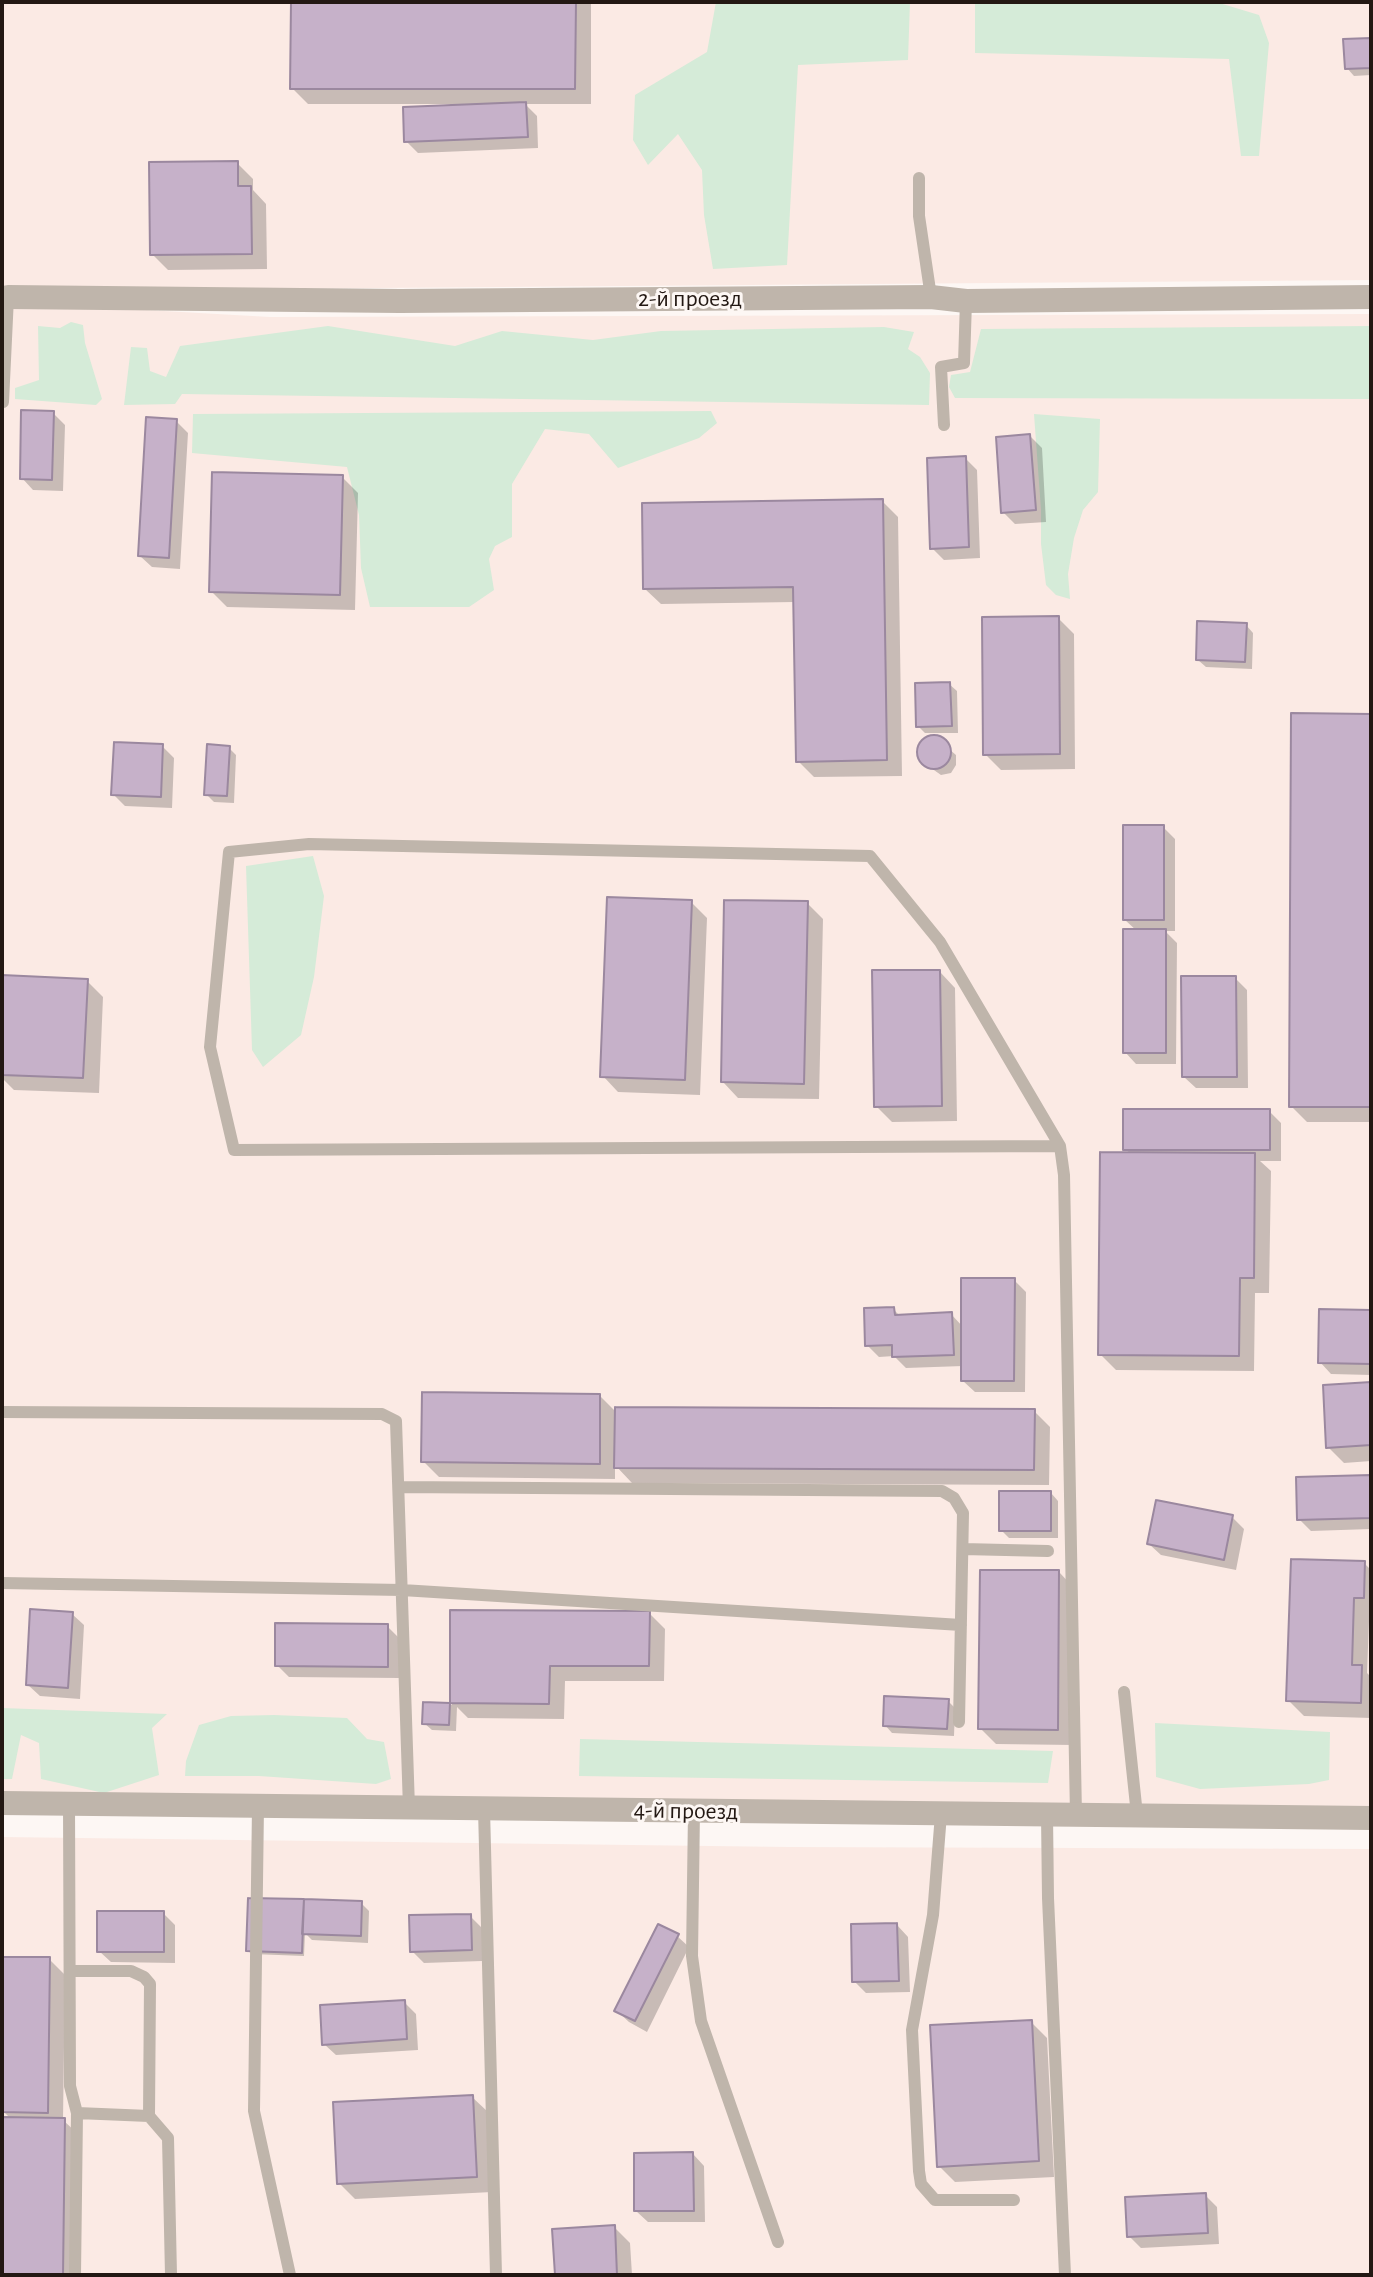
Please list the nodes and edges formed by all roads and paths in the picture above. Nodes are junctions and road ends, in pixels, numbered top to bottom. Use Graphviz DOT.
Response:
graph roads {
  1 [pos="919,178"];
  2 [pos="5,297"];
  3 [pos="931,297"];
  4 [pos="1371,297"];
  5 [pos="966,301"];
  6 [pos="3,402"];
  7 [pos="944,425"];
  8 [pos="1060,1146"];
  9 [pos="2,1412"];
  10 [pos="399,1487"];
  11 [pos="963,1549"];
  12 [pos="1048,1551"];
  13 [pos="2,1583"];
  14 [pos="402,1590"];
  15 [pos="961,1625"];
  16 [pos="1124,1692"];
  17 [pos="959,1722"];
  18 [pos="2,1803"];
  19 [pos="69,1803"];
  20 [pos="258,1806"];
  21 [pos="409,1808"];
  22 [pos="484,1809"];
  23 [pos="694,1811"];
  24 [pos="941,1814"];
  25 [pos="1047,1815"];
  26 [pos="1076,1815"];
  27 [pos="1137,1815"];
  28 [pos="1371,1818"];
  29 [pos="70,1971"];
  30 [pos="77,2113"];
  31 [pos="149,2116"];
  32 [pos="1014,2200"];
  33 [pos="778,2242"];
  34 [pos="75,2275"];
  35 [pos="171,2275"];
  36 [pos="290,2275"];
  37 [pos="496,2275"];
  38 [pos="1065,2275"];
  1 -- 3 [label="lane"];
  2 -- 3 [label="street, 2-й проезд"];
  2 -- 6 [label="lane"];
  3 -- 5 [label="street, 2-й проезд"];
  4 -- 5 [label="street, 2-й проезд"];
  5 -- 7 [label="lane"];
  8 -- 8 [label="lane"];
  8 -- 26 [label="lane"];
  9 -- 10 [label="lane"];
  10 -- 11 [label="lane"];
  10 -- 14 [label="lane"];
  11 -- 12 [label="lane"];
  11 -- 15 [label="lane"];
  13 -- 14 [label="lane"];
  14 -- 15 [label="lane"];
  14 -- 21 [label="lane"];
  15 -- 17 [label="lane"];
  16 -- 27 [label="lane"];
  18 -- 19 [label="street, 4-й проезд"];
  19 -- 20 [label="street, 4-й проезд"];
  19 -- 29 [label="lane"];
  20 -- 21 [label="street, 4-й проезд"];
  20 -- 36 [label="lane"];
  21 -- 22 [label="street, 4-й проезд"];
  22 -- 23 [label="street, 4-й проезд"];
  22 -- 37 [label="lane"];
  23 -- 24 [label="street, 4-й проезд"];
  23 -- 33 [label="lane"];
  24 -- 25 [label="street, 4-й проезд"];
  24 -- 32 [label="lane"];
  25 -- 26 [label="street, 4-й проезд"];
  25 -- 38 [label="lane"];
  26 -- 27 [label="street, 4-й проезд"];
  27 -- 28 [label="street, 4-й проезд"];
  29 -- 30 [label="lane"];
  29 -- 31 [label="lane"];
  30 -- 31 [label="lane"];
  30 -- 34 [label="lane"];
  31 -- 35 [label="lane"];
}
